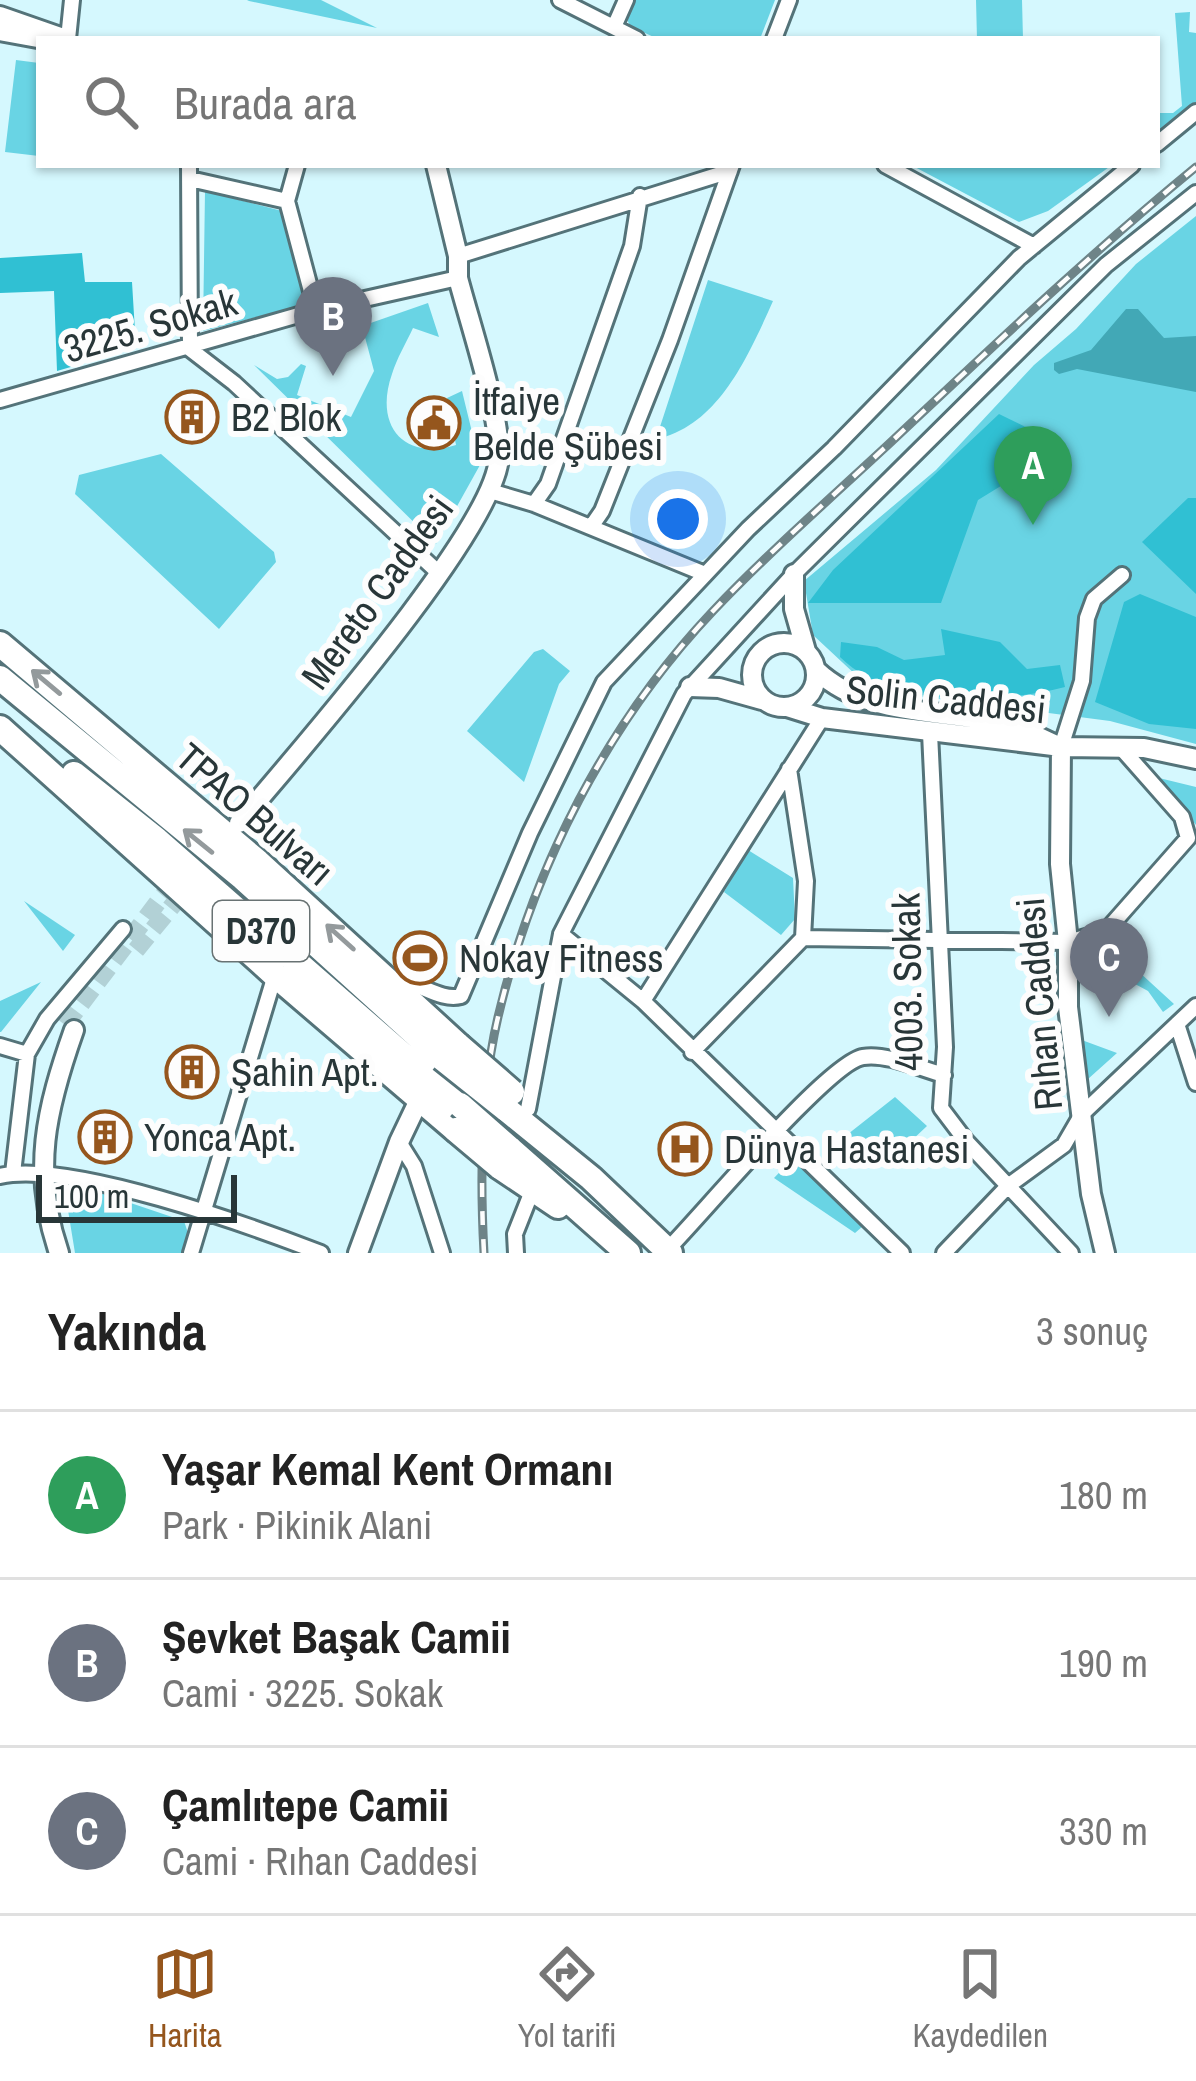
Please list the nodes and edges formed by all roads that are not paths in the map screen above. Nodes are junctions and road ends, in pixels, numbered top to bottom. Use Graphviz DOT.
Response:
graph roads {
  1 [pos="72,0"];
  2 [pos="560,0"];
  3 [pos="626,0"];
  4 [pos="789,0"];
  5 [pos="0,16"];
  6 [pos="614,27"];
  7 [pos="0,31"];
  8 [pos="58,36"];
  9 [pos="67,36"];
  10 [pos="631,36"];
  11 [pos="775,36"];
  12 [pos="36,38"];
  13 [pos="1196,112"];
  14 [pos="1160,142"];
  15 [pos="296,168"];
  16 [pos="437,168"];
  17 [pos="731,168"];
  18 [pos="891,168"];
  19 [pos="1128,168"];
  20 [pos="189,172"];
  21 [pos="1196,193"];
  22 [pos="640,196"];
  23 [pos="286,201"];
  24 [pos="1034,246"];
  25 [pos="458,256"];
  26 [pos="458,278"];
  27 [pos="316,310"];
  28 [pos="190,350"];
  29 [pos="0,400"];
  30 [pos="490,491"];
  31 [pos="534,503"];
  32 [pos="591,527"];
  33 [pos="440,574"];
  34 [pos="705,574"];
  35 [pos="794,574"];
  36 [pos="1122,575"];
  37 [pos="0,644"];
  38 [pos="811,661"];
  39 [pos="0,678"];
  40 [pos="690,687"];
  41 [pos="767,702"];
  42 [pos="787,707"];
  43 [pos="0,709"];
  44 [pos="823,718"];
  45 [pos="930,733"];
  46 [pos="5,734"];
  47 [pos="1061,747"];
  48 [pos="1122,749"];
  49 [pos="1196,759"];
  50 [pos="789,769"];
  51 [pos="235,820"];
  52 [pos="123,929"];
  53 [pos="561,934"];
  54 [pos="803,938"];
  55 [pos="941,940"];
  56 [pos="1068,943"];
  57 [pos="274,975"];
  58 [pos="387,980"];
  59 [pos="643,1001"];
  60 [pos="1196,1006"];
  61 [pos="1177,1024"];
  62 [pos="69,1027"];
  63 [pos="0,1046"];
  64 [pos="450,1051"];
  65 [pos="692,1052"];
  66 [pos="27,1054"];
  67 [pos="944,1075"];
  68 [pos="1196,1083"];
  69 [pos="420,1098"];
  70 [pos="525,1111"];
  71 [pos="1082,1114"];
  72 [pos="458,1118"];
  73 [pos="778,1130"];
  74 [pos="399,1142"];
  75 [pos="504,1157"];
  76 [pos="23,1173"];
  77 [pos="1008,1186"];
  78 [pos="532,1191"];
  79 [pos="202,1212"];
  80 [pos="612,1248"];
  81 [pos="669,1252"];
  82 [pos="59,1253"];
  83 [pos="191,1253"];
  84 [pos="321,1253"];
  85 [pos="358,1253"];
  86 [pos="442,1253"];
  87 [pos="515,1253"];
  88 [pos="902,1253"];
  89 [pos="944,1253"];
  90 [pos="1071,1253"];
  91 [pos="1105,1253"];
  1 -- 9 [label="street"];
  2 -- 6 [label="street"];
  3 -- 6 [label="street"];
  4 -- 11 [label="street"];
  5 -- 8 [label="street"];
  6 -- 10 [label="street"];
  7 -- 12 [label="street"];
  13 -- 14 [label="street"];
  15 -- 23 [label="street"];
  16 -- 25 [label="street, Mereto Caddesi"];
  17 -- 22 [label="street"];
  17 -- 32 [label="street"];
  18 -- 24 [label="street"];
  19 -- 24 [label="street"];
  20 -- 23 [label="street"];
  20 -- 28 [label="street"];
  21 -- 35 [label="street"];
  22 -- 25 [label="street"];
  22 -- 31 [label="street"];
  23 -- 27 [label="street"];
  24 -- 34 [label="street"];
  25 -- 26 [label="street, Mereto Caddesi"];
  26 -- 27 [label="street, 3225. Sokak"];
  26 -- 30 [label="street, Mereto Caddesi"];
  27 -- 28 [label="street, 3225. Sokak"];
  28 -- 29 [label="street, 3225. Sokak"];
  28 -- 33 [label="street"];
  30 -- 31 [label="street"];
  30 -- 33 [label="street, Mereto Caddesi"];
  31 -- 32 [label="street"];
  32 -- 34 [label="street"];
  33 -- 51 [label="street, Mereto Caddesi"];
  34 -- 58 [label="street"];
  35 -- 38 [label="street"];
  35 -- 40 [label="street"];
  36 -- 47 [label="street"];
  58 -- 37 [label="highway, TPAO Bulvarı, one-way"];
  38 -- 41 [label="street"];
  38 -- 42 [label="street"];
  38 -- 47 [label="street, Solin Caddesi"];
  64 -- 39 [label="highway, D370, one-way"];
  40 -- 41 [label="street"];
  40 -- 53 [label="street"];
  41 -- 42 [label="street"];
  42 -- 44 [label="street, Solin Caddesi"];
  43 -- 72 [label="highway, D370"];
  44 -- 45 [label="street, Solin Caddesi"];
  44 -- 50 [label="street"];
  45 -- 47 [label="street, Solin Caddesi"];
  45 -- 55 [label="street, 4003. Sokak"];
  46 -- 57 [label="highway"];
  47 -- 48 [label="street"];
  47 -- 56 [label="street, Rıhan Caddesi"];
  48 -- 49 [label="street"];
  48 -- 56 [label="street"];
  50 -- 54 [label="street"];
  50 -- 59 [label="street"];
  52 -- 66 [label="street"];
  53 -- 59 [label="street"];
  53 -- 70 [label="street"];
  54 -- 55 [label="street"];
  54 -- 65 [label="street"];
  55 -- 56 [label="street"];
  55 -- 67 [label="street, 4003. Sokak"];
  56 -- 71 [label="street, Rıhan Caddesi"];
  57 -- 69 [label="highway"];
  57 -- 79 [label="street"];
  58 -- 64 [label="highway, TPAO Bulvarı"];
  59 -- 65 [label="street"];
  60 -- 61 [label="street"];
  61 -- 68 [label="street"];
  61 -- 71 [label="street"];
  62 -- 76 [label="street"];
  63 -- 66 [label="street"];
  64 -- 70 [label="highway, D370, bridge"];
  64 -- 70 [label="highway, bridge"];
  65 -- 73 [label="street"];
  66 -- 76 [label="street"];
  67 -- 73 [label="street"];
  67 -- 77 [label="street, 4003. Sokak"];
  69 -- 72 [label="highway"];
  69 -- 74 [label="street"];
  70 -- 81 [label="highway, D370"];
  71 -- 77 [label="street"];
  71 -- 91 [label="street, Rıhan Caddesi"];
  72 -- 75 [label="highway, D370, bridge"];
  73 -- 81 [label="street"];
  73 -- 88 [label="street"];
  74 -- 85 [label="street"];
  74 -- 86 [label="street"];
  75 -- 78 [label="highway"];
  75 -- 80 [label="highway, D370"];
  76 -- 79 [label="street"];
  76 -- 82 [label="street"];
  77 -- 89 [label="street"];
  77 -- 90 [label="street, 4003. Sokak"];
  78 -- 80 [label="highway"];
  78 -- 87 [label="street"];
  79 -- 83 [label="street"];
  79 -- 84 [label="street"];
}
